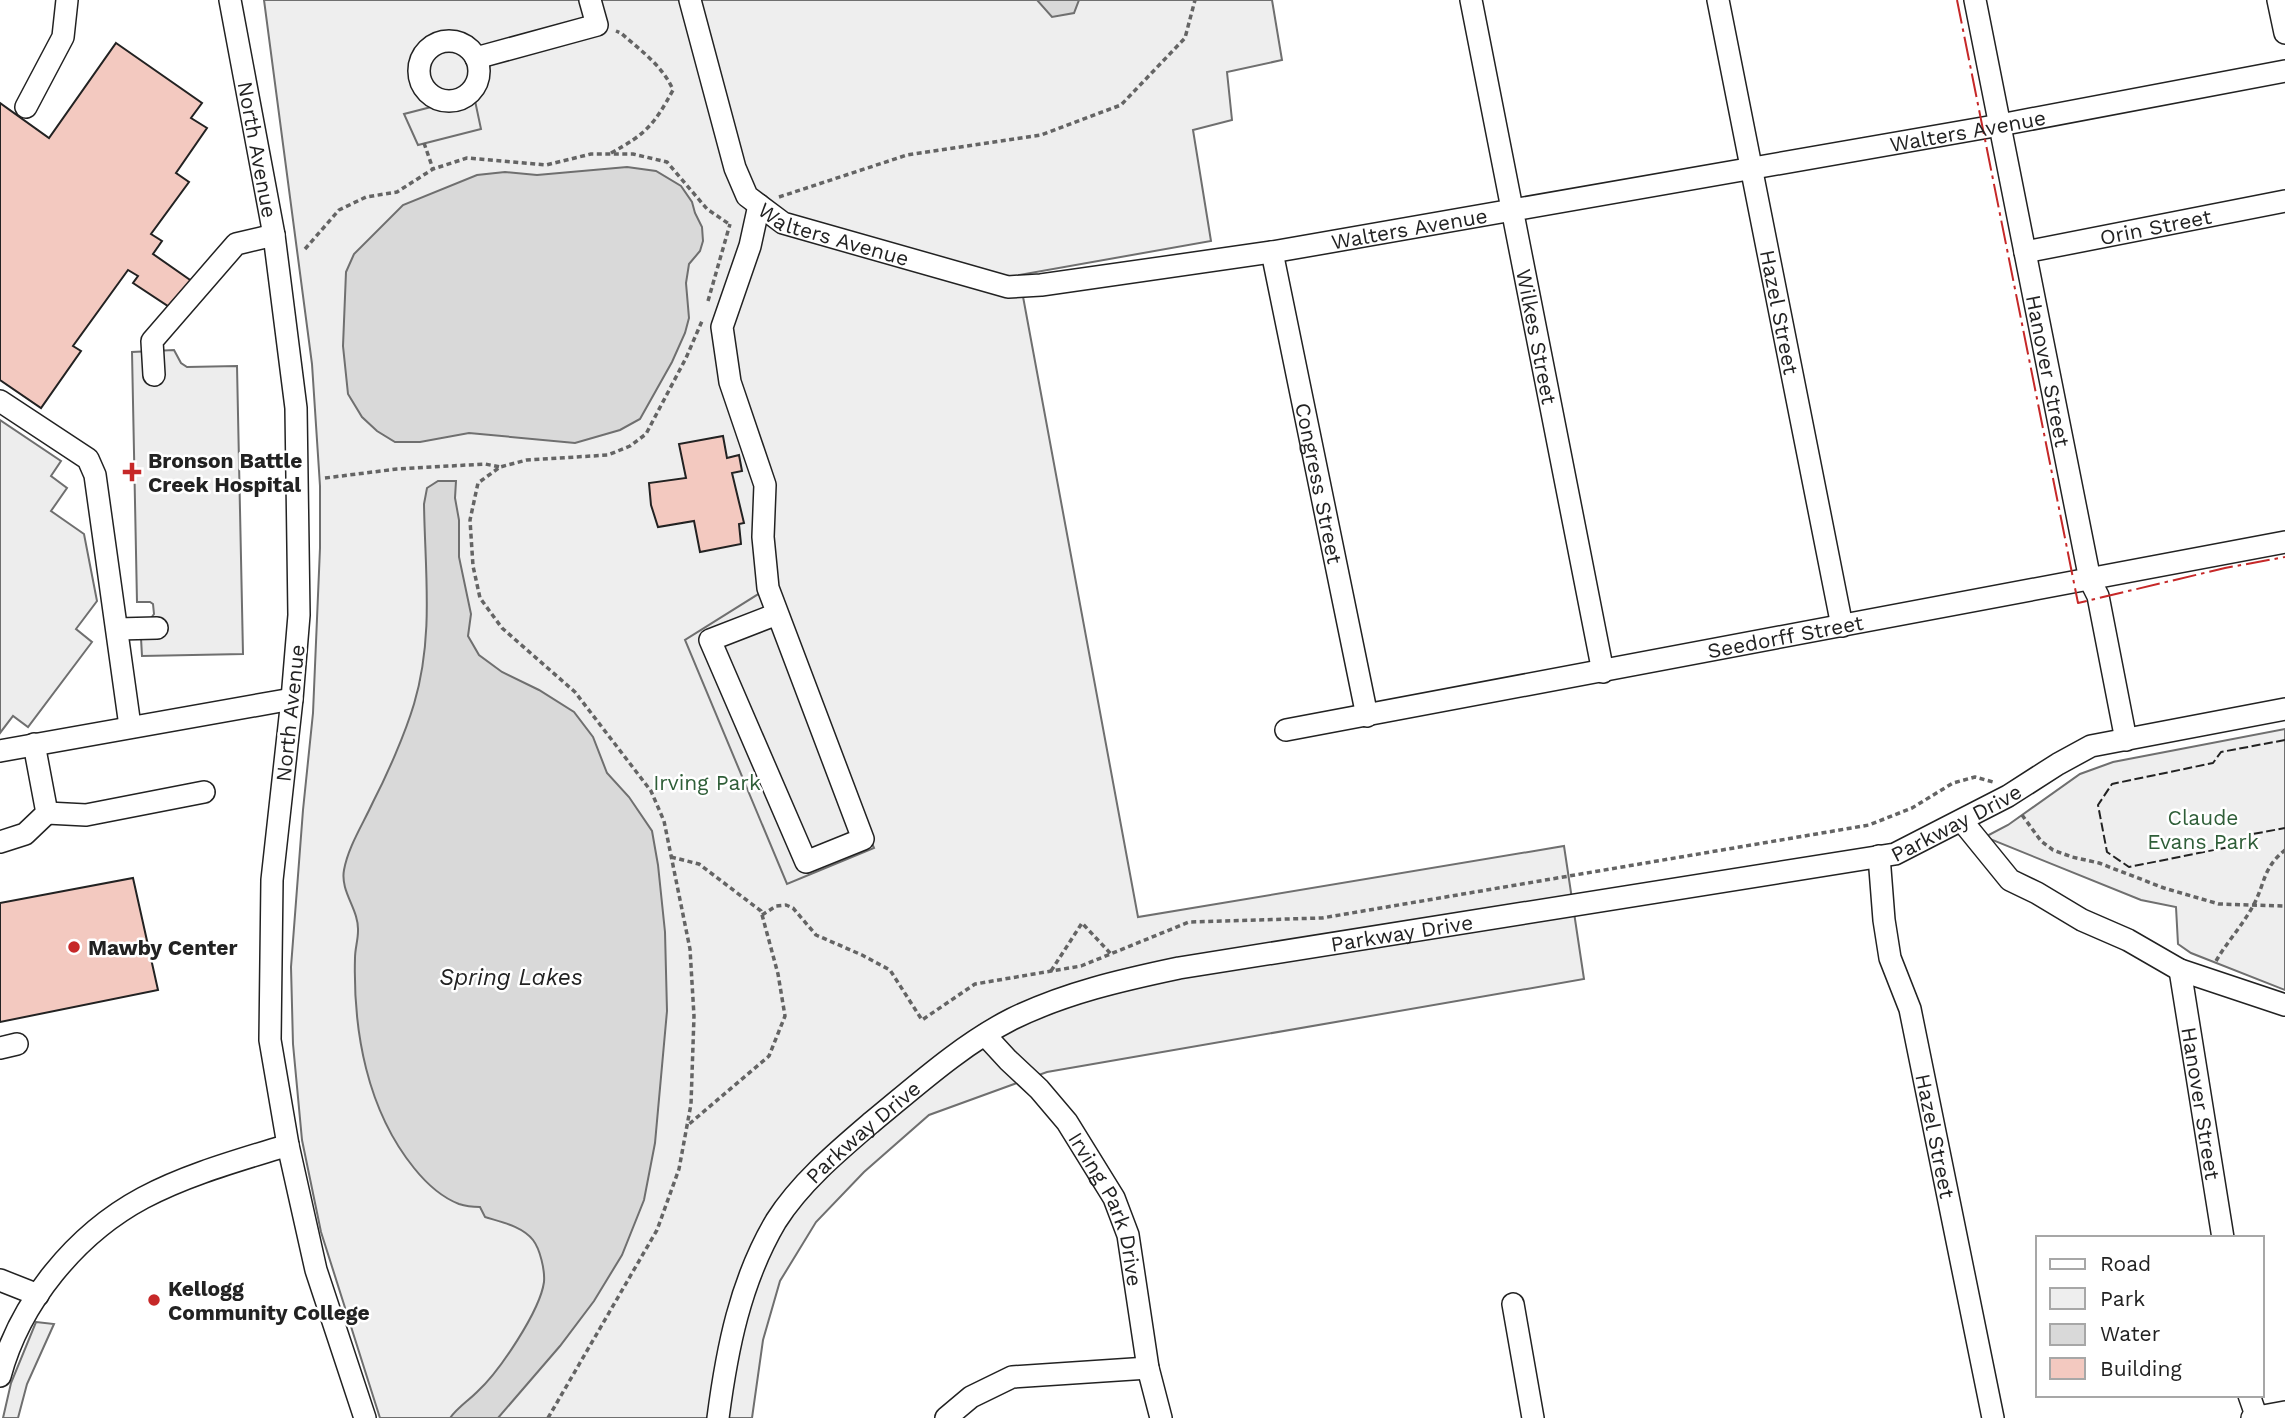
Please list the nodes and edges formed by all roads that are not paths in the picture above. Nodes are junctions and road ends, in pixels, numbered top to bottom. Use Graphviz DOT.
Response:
graph roads {
  1 [pos="67,0"];
  2 [pos="230,0"];
  3 [pos="590,0"];
  4 [pos="690,0"];
  5 [pos="1471,0"];
  6 [pos="1718,0"];
  7 [pos="1975,0"];
  8 [pos="2278,0"];
  9 [pos="2285,33"];
  10 [pos="477,58"];
  11 [pos="2285,71"];
  12 [pos="26,107"];
  13 [pos="2000,125"];
  14 [pos="1752,167"];
  15 [pos="2285,201"];
  16 [pos="759,205"];
  17 [pos="1513,209"];
  18 [pos="274,235"];
  19 [pos="1272,252"];
  20 [pos="2025,253"];
  21 [pos="154,375"];
  22 [pos="0,401"];
  23 [pos="2285,542"];
  24 [pos="2090,580"];
  25 [pos="777,614"];
  26 [pos="1842,626"];
  27 [pos="157,628"];
  28 [pos="117,629"];
  29 [pos="1603,672"];
  30 [pos="292,699"];
  31 [pos="2285,709"];
  32 [pos="1367,716"];
  33 [pos="130,726"];
  34 [pos="1286,730"];
  35 [pos="2126,740"];
  36 [pos="34,744"];
  37 [pos="0,751"];
  38 [pos="204,792"];
  39 [pos="47,813"];
  40 [pos="1962,821"];
  41 [pos="0,842"];
  42 [pos="1880,856"];
  43 [pos="2180,970"];
  44 [pos="2285,1005"];
  45 [pos="985,1035"];
  46 [pos="288,1145"];
  47 [pos="2223,1236"];
  48 [pos="0,1280"];
  49 [pos="38,1295"];
  50 [pos="1513,1304"];
  51 [pos="1148,1368"];
  52 [pos="0,1376"];
  53 [pos="2250,1397"];
  54 [pos="2285,1412"];
  55 [pos="365,1418"];
  56 [pos="718,1418"];
  57 [pos="946,1418"];
  58 [pos="1161,1418"];
  59 [pos="1532,1418"];
  60 [pos="1993,1418"];
  61 [pos="2255,1418"];
  1 -- 12 [label="street"];
  2 -- 18 [label="street, North Avenue"];
  3 -- 10 [label="street"];
  4 -- 16 [label="street, Walters Avenue"];
  5 -- 17 [label="street, Wilkes Street"];
  6 -- 14 [label="street, Hazel Street"];
  7 -- 13 [label="street, Hanover Street"];
  8 -- 9 [label="street"];
  11 -- 13 [label="street, Walters Avenue"];
  13 -- 14 [label="street, Walters Avenue"];
  13 -- 20 [label="street, Hanover Street"];
  14 -- 17 [label="street, Walters Avenue"];
  14 -- 26 [label="street, Hazel Street"];
  15 -- 20 [label="street, Orin Street"];
  16 -- 19 [label="street, Walters Avenue"];
  16 -- 25 [label="street"];
  17 -- 19 [label="street, Walters Avenue"];
  17 -- 29 [label="street, Wilkes Street"];
  18 -- 21 [label="street"];
  18 -- 30 [label="street, North Avenue"];
  19 -- 32 [label="street, Congress Street"];
  20 -- 24 [label="street, Hanover Street"];
  22 -- 28 [label="street"];
  23 -- 24 [label="street, Seedorff Street"];
  24 -- 26 [label="street, Seedorff Street"];
  24 -- 35 [label="street, Hanover Street"];
  25 -- 25 [label="street"];
  26 -- 29 [label="street, Seedorff Street"];
  27 -- 28 [label="street"];
  28 -- 33 [label="street"];
  29 -- 32 [label="street, Seedorff Street"];
  30 -- 33 [label="street"];
  30 -- 46 [label="street, North Avenue"];
  31 -- 35 [label="street, Parkway Drive"];
  32 -- 34 [label="street, Seedorff Street"];
  33 -- 36 [label="street"];
  35 -- 40 [label="street, Parkway Drive"];
  36 -- 37 [label="street"];
  36 -- 39 [label="street"];
  38 -- 39 [label="street"];
  39 -- 41 [label="street"];
  40 -- 42 [label="street, Parkway Drive"];
  40 -- 43 [label="street"];
  42 -- 45 [label="street, Parkway Drive"];
  42 -- 60 [label="street, Hazel Street"];
  43 -- 44 [label="street"];
  43 -- 47 [label="street, Hanover Street"];
  45 -- 51 [label="street, Irving Park Drive"];
  45 -- 56 [label="street, Parkway Drive"];
  46 -- 49 [label="street"];
  46 -- 55 [label="street, North Avenue"];
  48 -- 49 [label="street"];
  49 -- 52 [label="street"];
  50 -- 59 [label="street"];
  51 -- 57 [label="street"];
  51 -- 58 [label="street, Irving Park Drive"];
  53 -- 61 [label="street"];
  54 -- 61 [label="street"];
}
